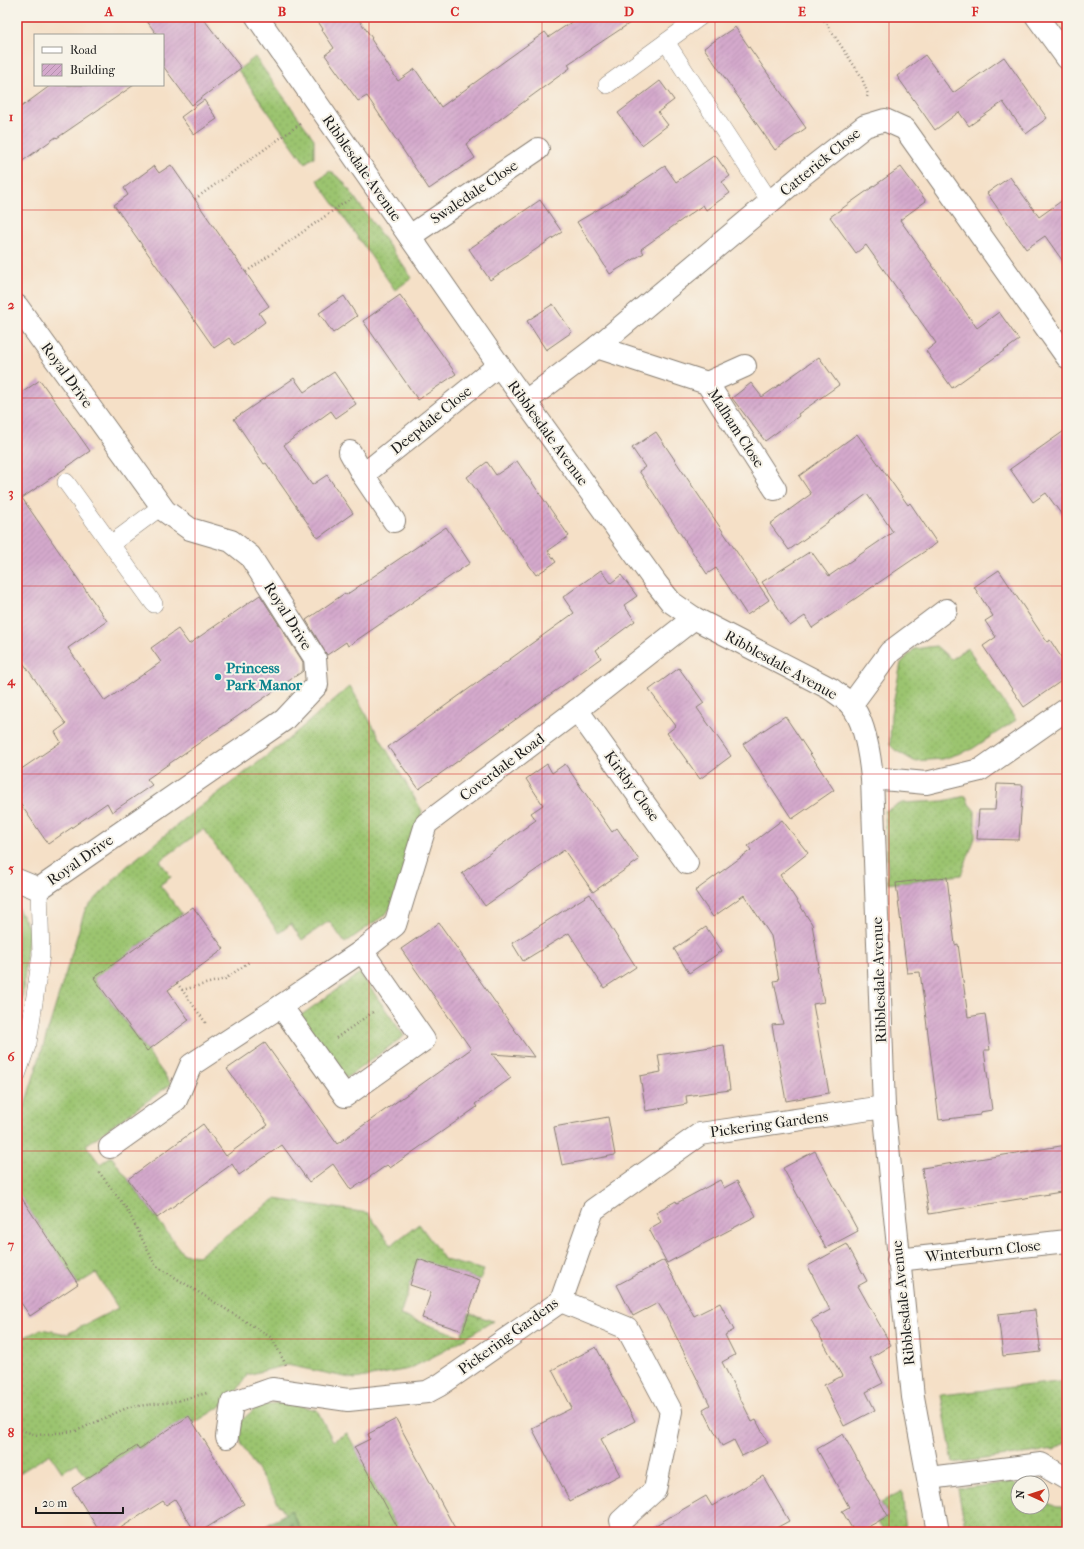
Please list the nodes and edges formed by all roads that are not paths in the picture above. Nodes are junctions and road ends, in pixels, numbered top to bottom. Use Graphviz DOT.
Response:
graph roads {
  1 [pos="257,17"];
  2 [pos="700,17"];
  3 [pos="1046,20"];
  4 [pos="666,42"];
  5 [pos="1067,58"];
  6 [pos="607,85"];
  7 [pos="538,149"];
  8 [pos="771,203"];
  9 [pos="410,236"];
  10 [pos="17,306"];
  11 [pos="597,347"];
  12 [pos="1067,357"];
  13 [pos="499,365"];
  14 [pos="745,366"];
  15 [pos="707,383"];
  16 [pos="526,401"];
  17 [pos="350,452"];
  18 [pos="363,475"];
  19 [pos="66,482"];
  20 [pos="775,489"];
  21 [pos="162,506"];
  22 [pos="394,521"];
  23 [pos="111,544"];
  24 [pos="154,604"];
  25 [pos="946,610"];
  26 [pos="694,618"];
  27 [pos="851,705"];
  28 [pos="1067,709"];
  29 [pos="577,710"];
  30 [pos="872,778"];
  31 [pos="688,862"];
  32 [pos="17,880"];
  33 [pos="39,889"];
  34 [pos="362,951"];
  35 [pos="281,1006"];
  36 [pos="17,1075"];
  37 [pos="884,1107"];
  38 [pos="110,1147"];
  39 [pos="1067,1241"];
  40 [pos="898,1260"];
  41 [pos="561,1300"];
  42 [pos="227,1437"];
  43 [pos="929,1478"];
  44 [pos="1065,1478"];
  45 [pos="621,1521"];
  46 [pos="938,1532"];
  1 -- 9 [label="street, Ribblesdale Avenue"];
  2 -- 4 [label="lane"];
  3 -- 5 [label="street"];
  4 -- 6 [label="lane"];
  4 -- 8 [label="lane"];
  7 -- 9 [label="street, Swaledale Close"];
  8 -- 11 [label="street, Catterick Close"];
  8 -- 12 [label="street, Catterick Close"];
  9 -- 13 [label="street, Ribblesdale Avenue"];
  10 -- 21 [label="street, Royal Drive"];
  11 -- 15 [label="street, Malham Close"];
  11 -- 16 [label="street, Catterick Close"];
  13 -- 16 [label="street, Ribblesdale Avenue"];
  13 -- 18 [label="street, Deepdale Close"];
  14 -- 15 [label="street"];
  15 -- 20 [label="street, Malham Close"];
  16 -- 26 [label="street, Ribblesdale Avenue"];
  17 -- 18 [label="street"];
  18 -- 22 [label="street"];
  19 -- 23 [label="lane"];
  21 -- 23 [label="lane"];
  21 -- 33 [label="street, Royal Drive"];
  23 -- 24 [label="lane"];
  25 -- 27 [label="street"];
  26 -- 27 [label="street, Ribblesdale Avenue"];
  26 -- 29 [label="street, Coverdale Road"];
  27 -- 30 [label="street, Ribblesdale Avenue"];
  28 -- 30 [label="street"];
  29 -- 31 [label="street, Kirkby Close"];
  29 -- 34 [label="street, Coverdale Road"];
  30 -- 37 [label="street, Ribblesdale Avenue"];
  32 -- 33 [label="street, Royal Drive"];
  33 -- 36 [label="lane"];
  34 -- 35 [label="street, Coverdale Road"];
  34 -- 35 [label="street"];
  35 -- 38 [label="street, Coverdale Road"];
  37 -- 40 [label="street, Ribblesdale Avenue"];
  37 -- 41 [label="street, Pickering Gardens"];
  39 -- 40 [label="street, Winterburn Close"];
  40 -- 43 [label="street, Ribblesdale Avenue"];
  41 -- 42 [label="street, Pickering Gardens"];
  41 -- 45 [label="street"];
  43 -- 44 [label="street"];
  43 -- 46 [label="street, Ribblesdale Avenue"];
}
